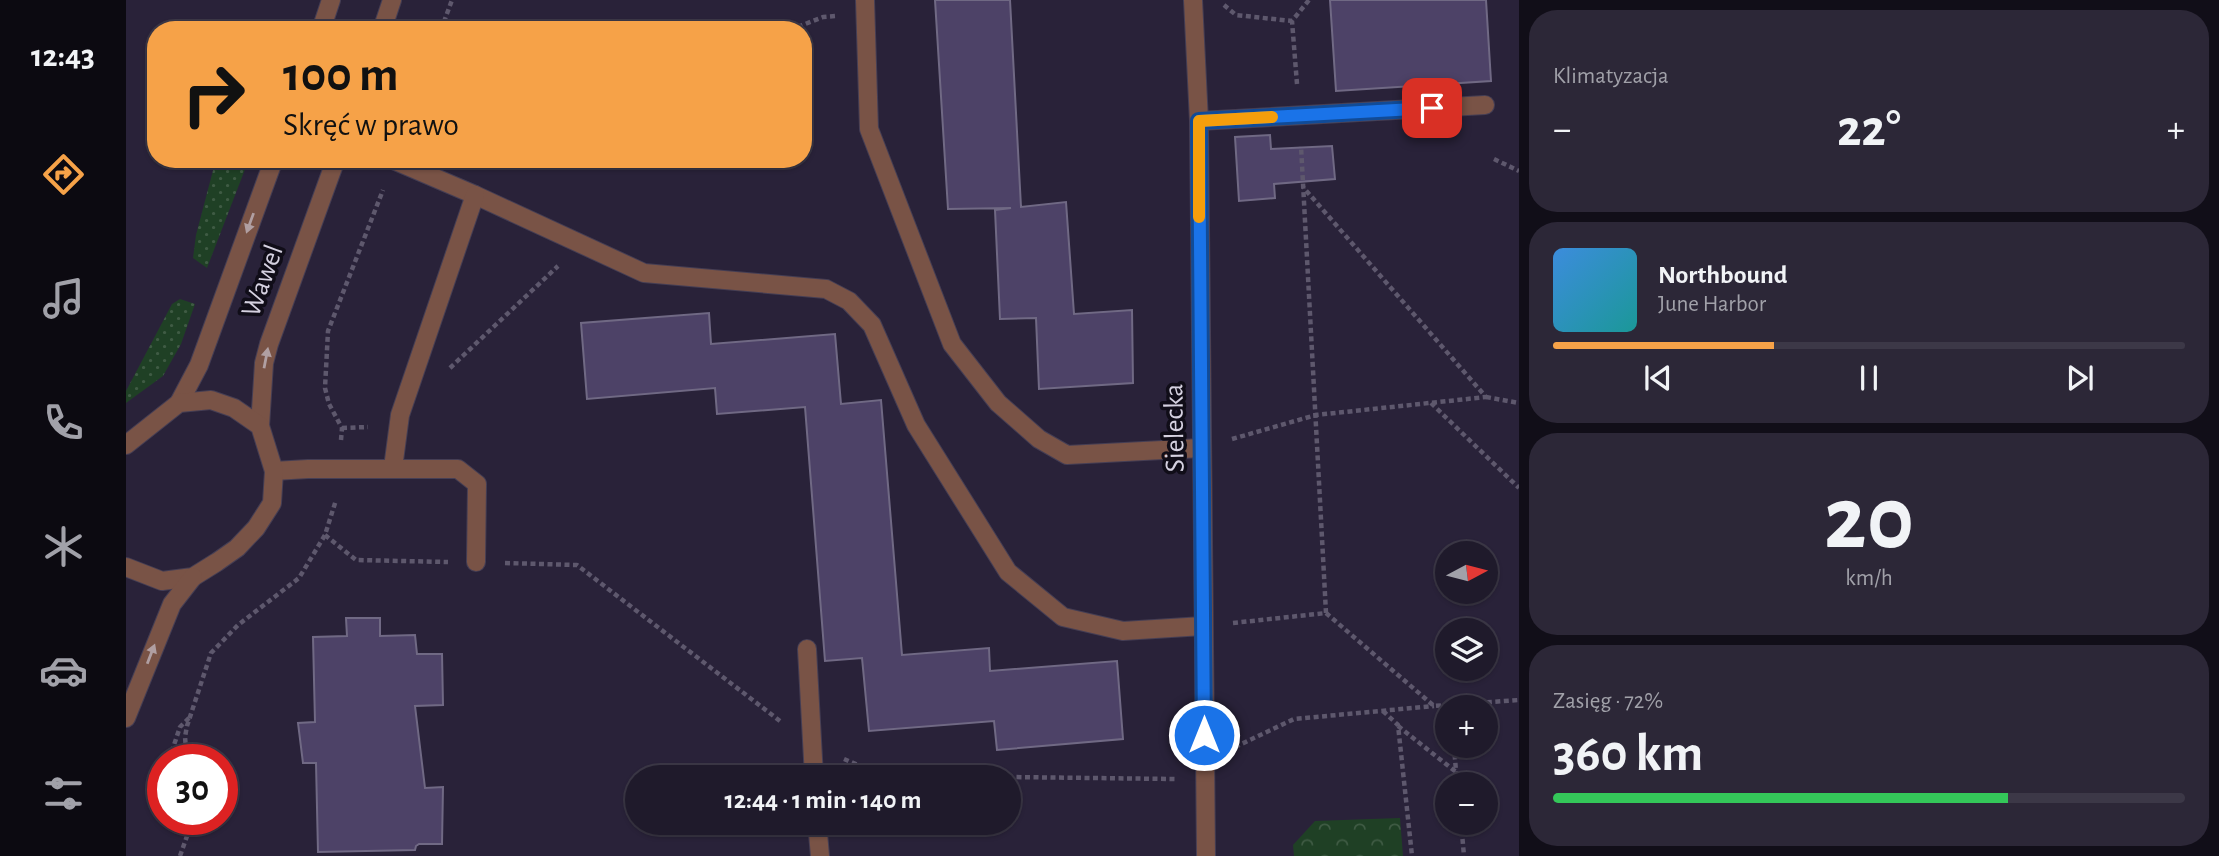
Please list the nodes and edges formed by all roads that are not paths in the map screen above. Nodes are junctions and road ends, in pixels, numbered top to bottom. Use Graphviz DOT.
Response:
graph roads {
  1 [pos="331,0"];
  2 [pos="392,0"];
  3 [pos="1193,0"];
  4 [pos="865,8"];
  5 [pos="324,21"];
  6 [pos="385,21"];
  7 [pos="1485,106"];
  8 [pos="1199,121"];
  9 [pos="271,168"];
  10 [pos="334,168"];
  11 [pos="412,168"];
  12 [pos="475,195"];
  13 [pos="179,403"];
  14 [pos="260,426"];
  15 [pos="126,444"];
  16 [pos="1201,448"];
  17 [pos="393,468"];
  18 [pos="274,471"];
  19 [pos="476,562"];
  20 [pos="126,568"];
  21 [pos="192,577"];
  22 [pos="1203,626"];
  23 [pos="807,649"];
  24 [pos="126,718"];
  25 [pos="813,765"];
  26 [pos="818,835"];
  27 [pos="820,856"];
  28 [pos="1206,856"];
  1 -- 5 [label="street"];
  2 -- 6 [label="street"];
  3 -- 8 [label="street, Sielecka"];
  4 -- 16 [label="street"];
  7 -- 8 [label="street"];
  8 -- 16 [label="street, Sielecka"];
  9 -- 13 [label="street, Wawel, one-way"];
  14 -- 10 [label="street, Wawel, one-way"];
  11 -- 12 [label="street"];
  12 -- 17 [label="street"];
  12 -- 22 [label="street"];
  13 -- 14 [label="street"];
  13 -- 15 [label="street"];
  14 -- 18 [label="street"];
  16 -- 22 [label="street, Sielecka"];
  17 -- 18 [label="street"];
  17 -- 19 [label="street"];
  18 -- 21 [label="street"];
  20 -- 21 [label="street"];
  24 -- 21 [label="street, one-way"];
  22 -- 28 [label="street, Sielecka"];
  23 -- 25 [label="street"];
  26 -- 27 [label="street"];
}
